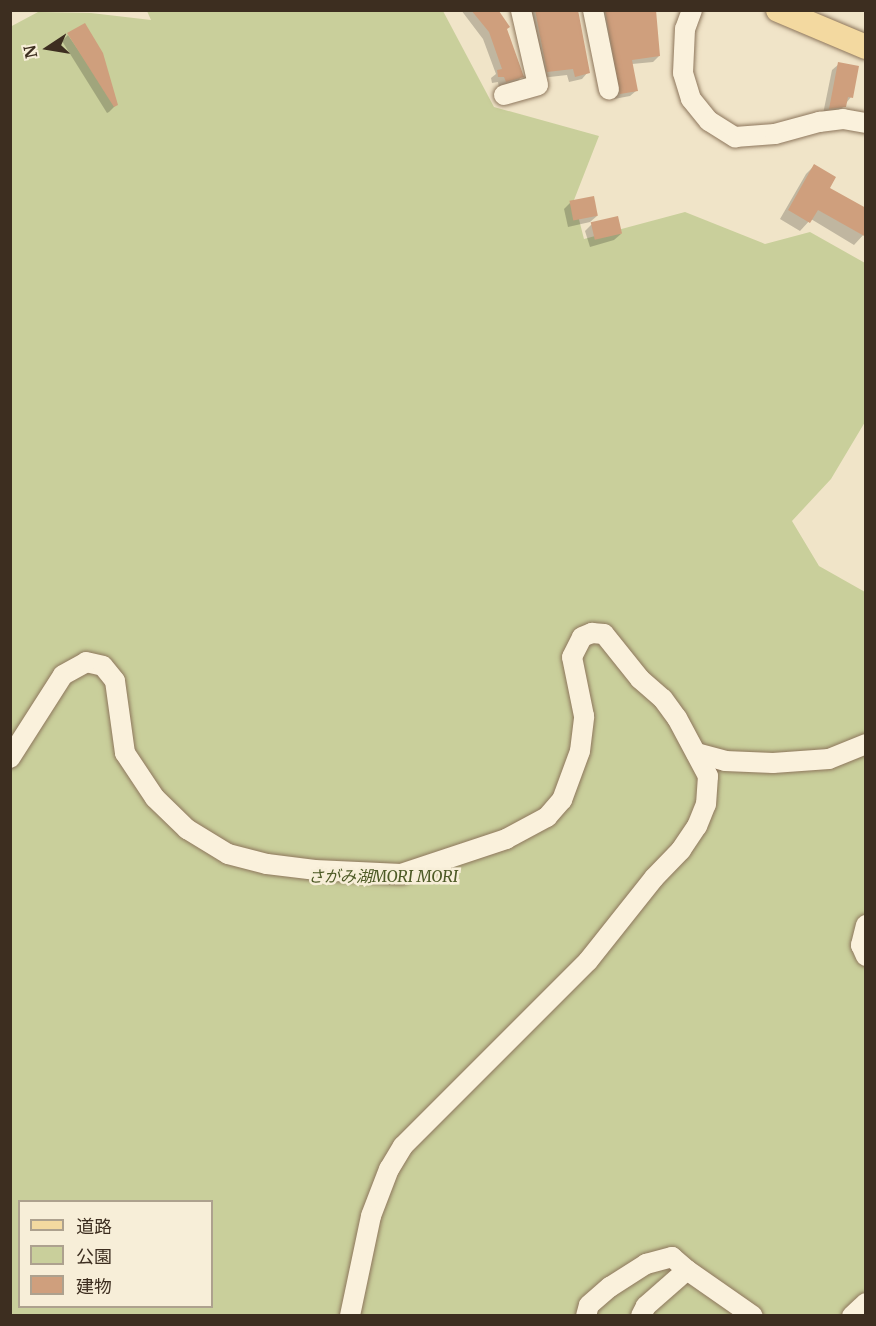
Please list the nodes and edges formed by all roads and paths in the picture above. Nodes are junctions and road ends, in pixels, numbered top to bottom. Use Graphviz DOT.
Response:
graph roads {
  1 [pos="521,10"];
  2 [pos="593,10"];
  3 [pos="677,10"];
  4 [pos="692,10"];
  5 [pos="778,10"];
  6 [pos="685,29"];
  7 [pos="866,47"];
  8 [pos="609,88"];
  9 [pos="504,95"];
  10 [pos="866,123"];
  11 [pos="866,744"];
  12 [pos="696,753"];
  13 [pos="10,758"];
  14 [pos="866,925"];
  15 [pos="866,956"];
  16 [pos="687,1270"];
  17 [pos="866,1303"];
  18 [pos="351,1316"];
  19 [pos="586,1316"];
  20 [pos="641,1316"];
  21 [pos="753,1316"];
  22 [pos="852,1316"];
  1 -- 9 [label="street"];
  2 -- 8 [label="street"];
  3 -- 6 [label="street"];
  4 -- 6 [label="street"];
  5 -- 7 [label="main road"];
  6 -- 10 [label="street"];
  11 -- 12 [label="street"];
  12 -- 13 [label="street"];
  12 -- 18 [label="street"];
  14 -- 15 [label="street"];
  16 -- 19 [label="street"];
  16 -- 20 [label="street"];
  16 -- 21 [label="street"];
  17 -- 22 [label="street"];
}
